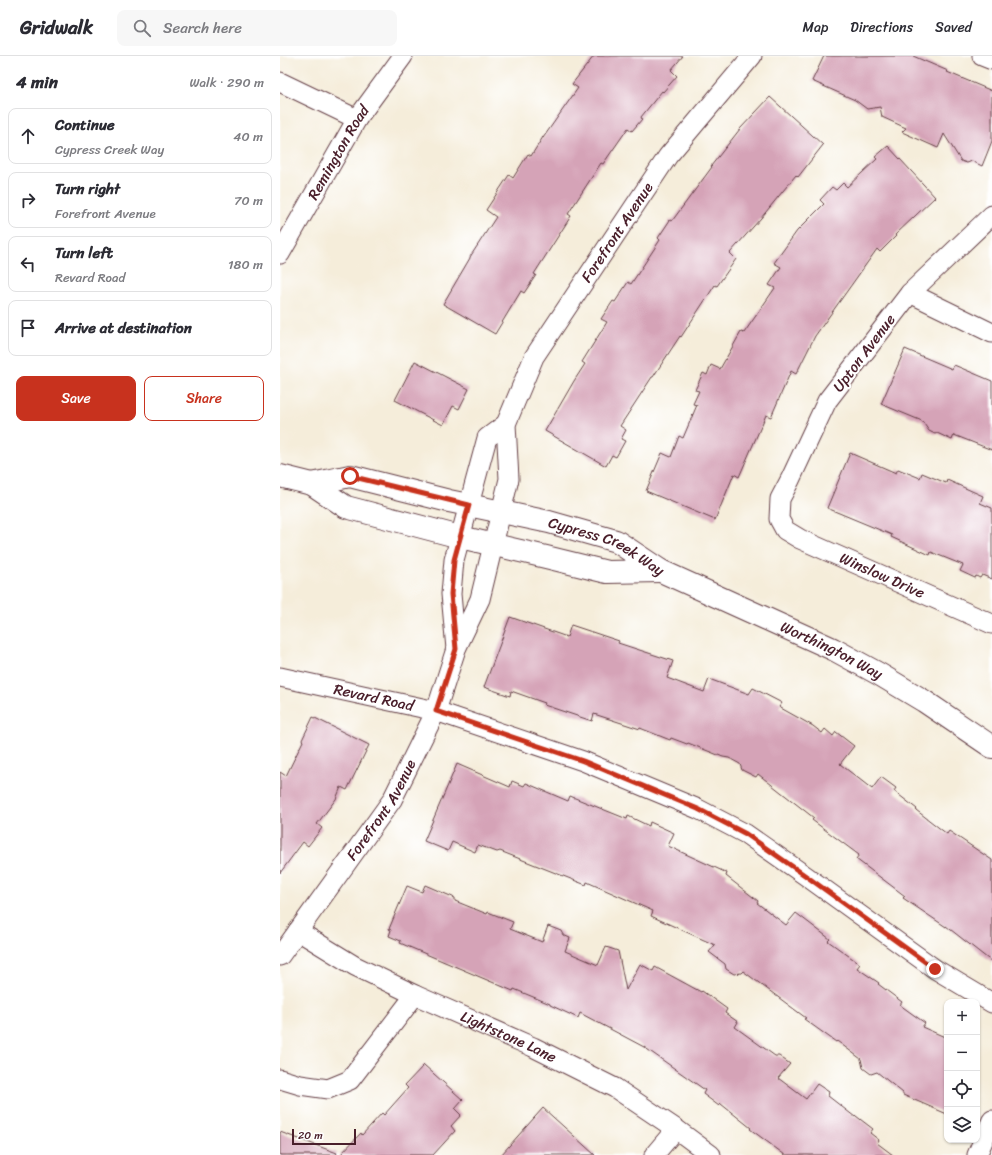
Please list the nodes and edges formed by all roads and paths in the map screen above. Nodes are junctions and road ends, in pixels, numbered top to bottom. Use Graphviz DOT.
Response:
graph roads {
  1 [pos="403,56"];
  2 [pos="752,56"];
  3 [pos="982,56"];
  4 [pos="992,60"];
  5 [pos="280,82"];
  6 [pos="357,119"];
  7 [pos="992,215"];
  8 [pos="280,254"];
  9 [pos="910,293"];
  10 [pos="992,333"];
  11 [pos="506,424"];
  12 [pos="280,476"];
  13 [pos="312,484"];
  14 [pos="469,505"];
  15 [pos="501,512"];
  16 [pos="779,519"];
  17 [pos="460,538"];
  18 [pos="493,545"];
  19 [pos="661,571"];
  20 [pos="992,624"];
  21 [pos="456,649"];
  22 [pos="280,677"];
  23 [pos="436,711"];
  24 [pos="992,747"];
  25 [pos="298,931"];
  26 [pos="280,956"];
  27 [pos="415,995"];
  28 [pos="992,1003"];
  29 [pos="280,1079"];
  30 [pos="992,1120"];
  31 [pos="676,1129"];
  32 [pos="654,1155"];
  33 [pos="710,1155"];
  34 [pos="978,1155"];
  1 -- 6 [label="street, Remington Road"];
  2 -- 11 [label="street, Forefront Avenue"];
  3 -- 4 [label="street"];
  5 -- 6 [label="street"];
  6 -- 8 [label="street, Remington Road"];
  7 -- 9 [label="street, Upton Avenue"];
  9 -- 10 [label="street"];
  9 -- 16 [label="street, Upton Avenue"];
  11 -- 14 [label="street, Forefront Avenue"];
  11 -- 15 [label="street, Forefront Avenue"];
  12 -- 13 [label="street"];
  13 -- 14 [label="street, Cypress Creek Way"];
  13 -- 17 [label="street, Cypress Creek Way"];
  14 -- 15 [label="street, Cypress Creek Way"];
  14 -- 17 [label="street, Forefront Avenue"];
  15 -- 18 [label="street, Forefront Avenue"];
  15 -- 19 [label="street, Cypress Creek Way"];
  16 -- 20 [label="street, Winslow Drive"];
  17 -- 18 [label="street, Cypress Creek Way"];
  17 -- 21 [label="street, Forefront Avenue"];
  18 -- 19 [label="street, Cypress Creek Way"];
  18 -- 21 [label="street, Forefront Avenue"];
  19 -- 24 [label="street, Worthington Way"];
  21 -- 23 [label="street, Forefront Avenue"];
  22 -- 23 [label="street, Revard Road"];
  23 -- 25 [label="street, Forefront Avenue"];
  23 -- 28 [label="street, Revard Road"];
  25 -- 26 [label="street, Forefront Avenue"];
  25 -- 27 [label="street, Lightstone Lane"];
  27 -- 29 [label="street"];
  27 -- 31 [label="street, Lightstone Lane"];
  30 -- 34 [label="street"];
  31 -- 32 [label="street"];
  31 -- 33 [label="street, Lightstone Lane"];
}
